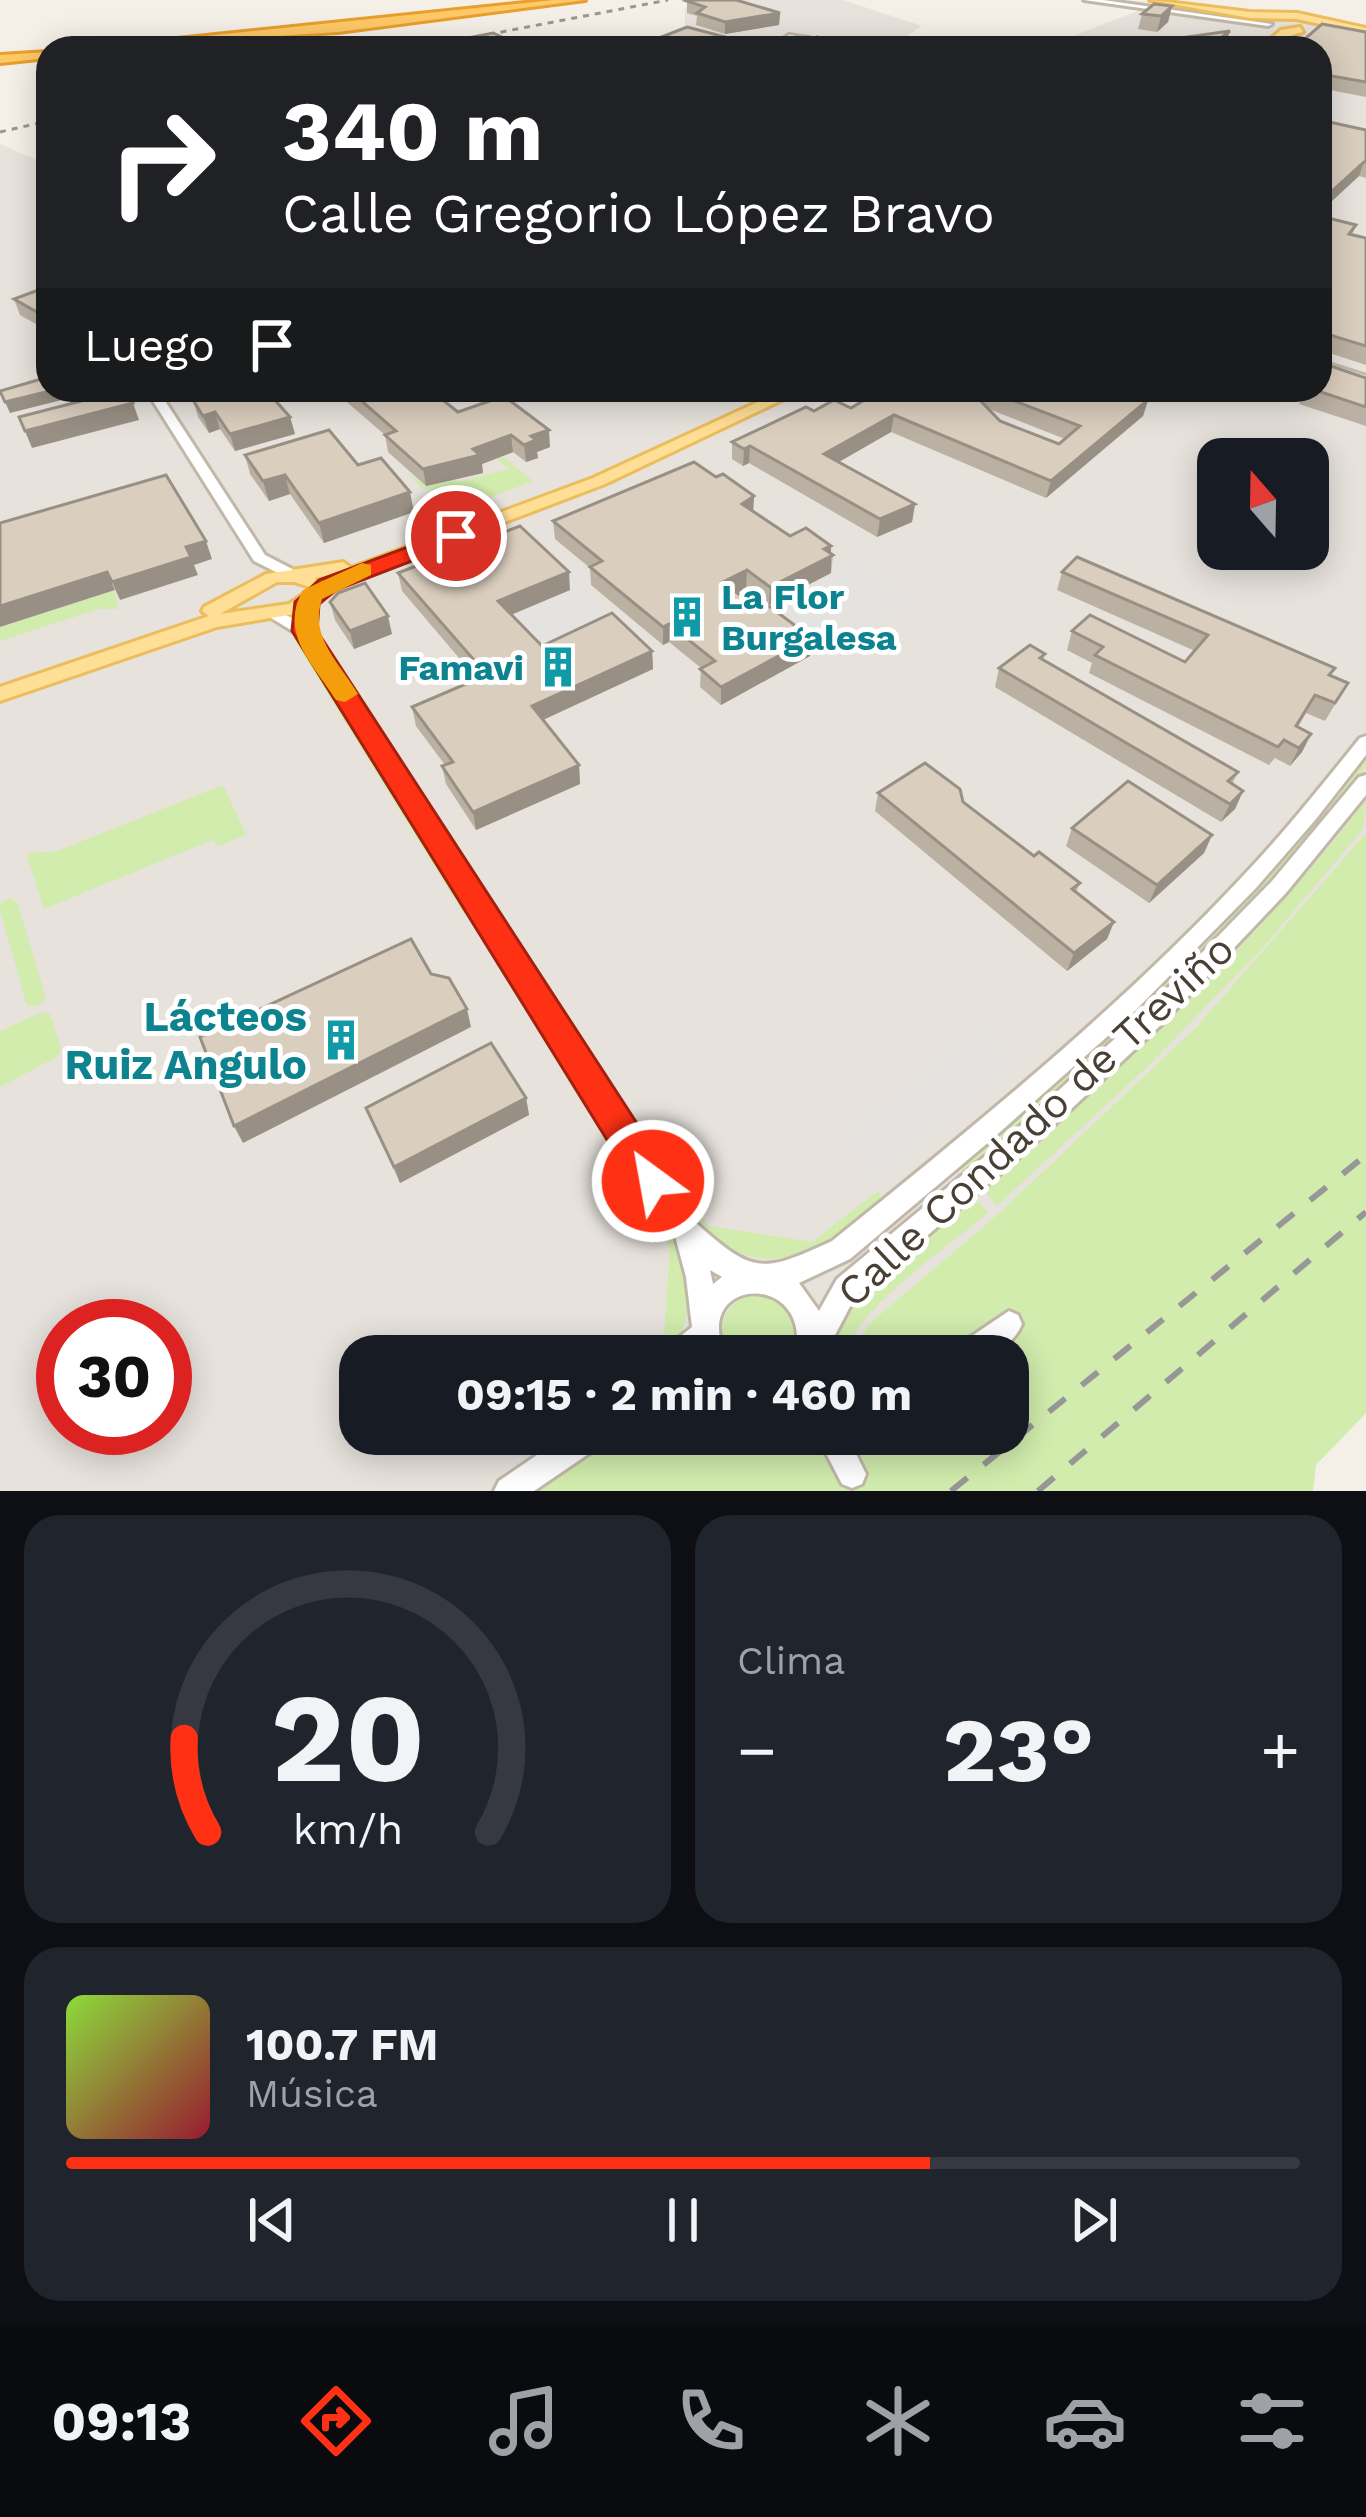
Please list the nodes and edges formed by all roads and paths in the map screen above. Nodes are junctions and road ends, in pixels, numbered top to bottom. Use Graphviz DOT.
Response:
graph roads {
  1 [pos="1087,0"];
  2 [pos="1142,0"];
  3 [pos="1154,0"];
  4 [pos="584,1"];
  5 [pos="1228,21"];
  6 [pos="1268,22"];
  7 [pos="1251,25"];
  8 [pos="1308,26"];
  9 [pos="1366,33"];
  10 [pos="288,36"];
  11 [pos="1269,36"];
  12 [pos="1279,36"];
  13 [pos="1332,369"];
  14 [pos="1366,380"];
  15 [pos="160,402"];
  16 [pos="752,402"];
  17 [pos="770,402"];
  18 [pos="259,558"];
  19 [pos="295,575"];
  20 [pos="253,589"];
  21 [pos="309,598"];
  22 [pos="266,612"];
  23 [pos="305,631"];
  24 [pos="0,682"];
  25 [pos="0,694"];
  26 [pos="1366,742"];
  27 [pos="1366,782"];
  28 [pos="686,1231"];
  29 [pos="755,1278"];
  30 [pos="1009,1324"];
  31 [pos="706,1335"];
  32 [pos="706,1335"];
  33 [pos="811,1335"];
  34 [pos="820,1335"];
  35 [pos="995,1335"];
  36 [pos="562,1455"];
  37 [pos="842,1455"];
  38 [pos="852,1474"];
  39 [pos="509,1491"];
  1 -- 5 [label="street"];
  2 -- 6 [label="main road"];
  3 -- 6 [label="main road"];
  4 -- 10 [label="highway"];
  5 -- 7 [label="street"];
  5 -- 7 [label="street"];
  6 -- 7 [label="street"];
  6 -- 8 [label="main road"];
  6 -- 8 [label="main road"];
  6 -- 11 [label="main road"];
  8 -- 9 [label="main road"];
  8 -- 12 [label="main road"];
  13 -- 14 [label="street"];
  15 -- 18 [label="street"];
  16 -- 19 [label="main road"];
  17 -- 21 [label="main road"];
  18 -- 19 [label="street"];
  18 -- 20 [label="street"];
  19 -- 20 [label="main road"];
  19 -- 21 [label="main road"];
  20 -- 22 [label="main road"];
  20 -- 24 [label="main road"];
  21 -- 22 [label="main road"];
  21 -- 23 [label="street"];
  22 -- 23 [label="street"];
  22 -- 25 [label="main road"];
  23 -- 28 [label="street"];
  26 -- 29 [label="street, Calle Condado de Treviño"];
  27 -- 34 [label="street, Calle Condado de Treviño"];
  28 -- 29 [label="street"];
  28 -- 31 [label="street"];
  29 -- 32 [label="street"];
  29 -- 33 [label="street"];
  30 -- 35 [label="street"];
  36 -- 39 [label="street"];
  37 -- 38 [label="street"];
}
